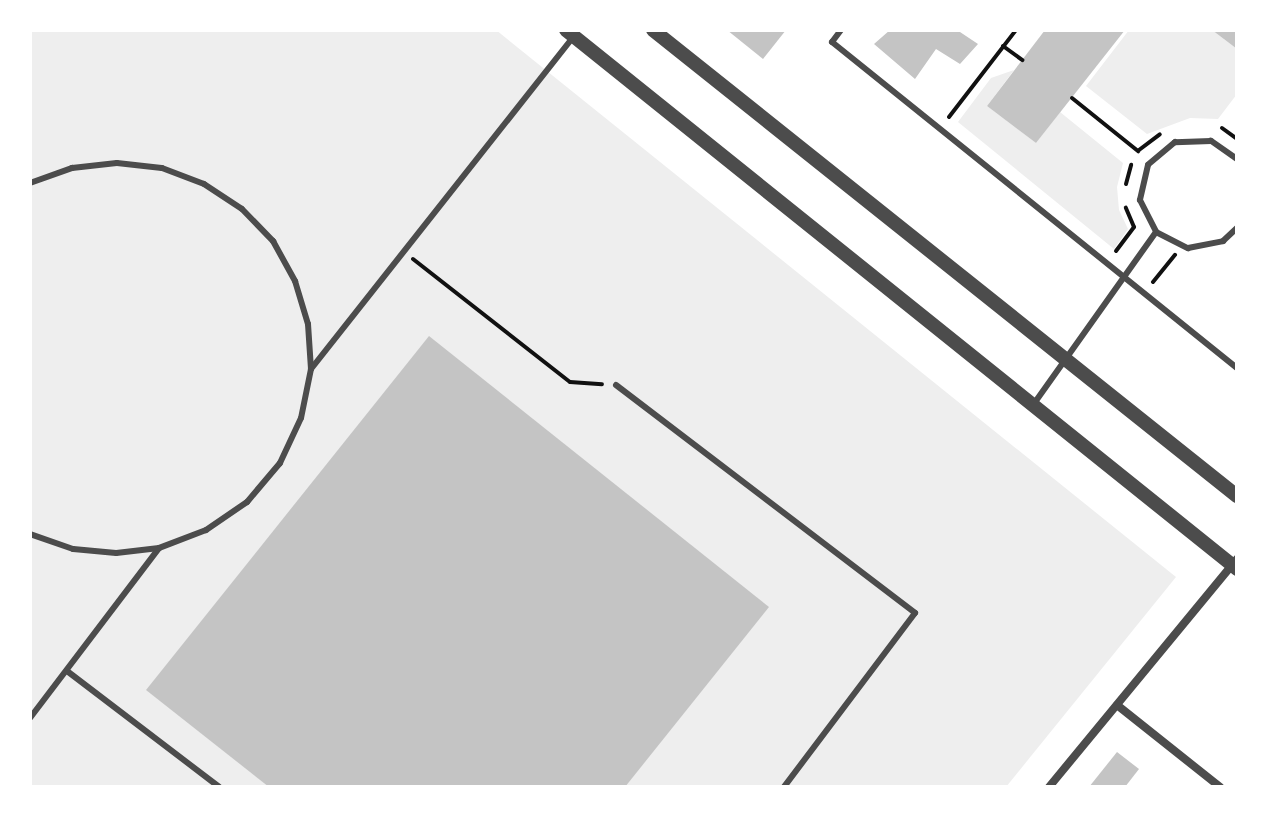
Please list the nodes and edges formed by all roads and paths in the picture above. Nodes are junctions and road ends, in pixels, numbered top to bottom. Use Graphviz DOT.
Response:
graph roads {
  1 [pos="653,30"];
  2 [pos="841,30"];
  3 [pos="1016,30"];
  4 [pos="573,32"];
  5 [pos="1003,46"];
  6 [pos="1022,60"];
  7 [pos="1072,98"];
  8 [pos="1219,126"];
  9 [pos="959,129"];
  10 [pos="1166,132"];
  11 [pos="1236,134"];
  12 [pos="1138,151"];
  13 [pos="1237,159"];
  14 [pos="30,183"];
  15 [pos="1237,228"];
  16 [pos="1156,232"];
  17 [pos="1102,245"];
  18 [pos="1179,249"];
  19 [pos="404,252"];
  20 [pos="1125,276"];
  21 [pos="1149,286"];
  22 [pos="1065,359"];
  23 [pos="1237,368"];
  24 [pos="311,369"];
  25 [pos="616,385"];
  26 [pos="1033,405"];
  27 [pos="1237,496"];
  28 [pos="30,534"];
  29 [pos="159,548"];
  30 [pos="1235,564"];
  31 [pos="67,671"];
  32 [pos="1117,705"];
  33 [pos="30,718"];
  34 [pos="219,787"];
  35 [pos="784,787"];
  36 [pos="1049,787"];
  37 [pos="1220,787"];
  1 -- 22 [label="street"];
  2 -- 20 [label="lane"];
  3 -- 5 [label="path"];
  4 -- 19 [label="lane"];
  4 -- 26 [label="street"];
  5 -- 6 [label="path"];
  5 -- 9 [label="path"];
  7 -- 12 [label="path"];
  8 -- 11 [label="path"];
  10 -- 12 [label="path"];
  12 -- 17 [label="path"];
  13 -- 16 [label="lane"];
  14 -- 24 [label="lane"];
  15 -- 16 [label="lane"];
  16 -- 20 [label="lane"];
  18 -- 21 [label="path"];
  19 -- 24 [label="lane"];
  19 -- 25 [label="path"];
  20 -- 22 [label="lane"];
  20 -- 23 [label="lane"];
  22 -- 26 [label="lane"];
  22 -- 27 [label="street"];
  24 -- 29 [label="lane"];
  25 -- 35 [label="lane"];
  26 -- 30 [label="street"];
  28 -- 29 [label="lane"];
  29 -- 31 [label="lane"];
  30 -- 32 [label="street"];
  31 -- 33 [label="lane"];
  31 -- 34 [label="lane"];
  32 -- 36 [label="street"];
  32 -- 37 [label="street"];
}
